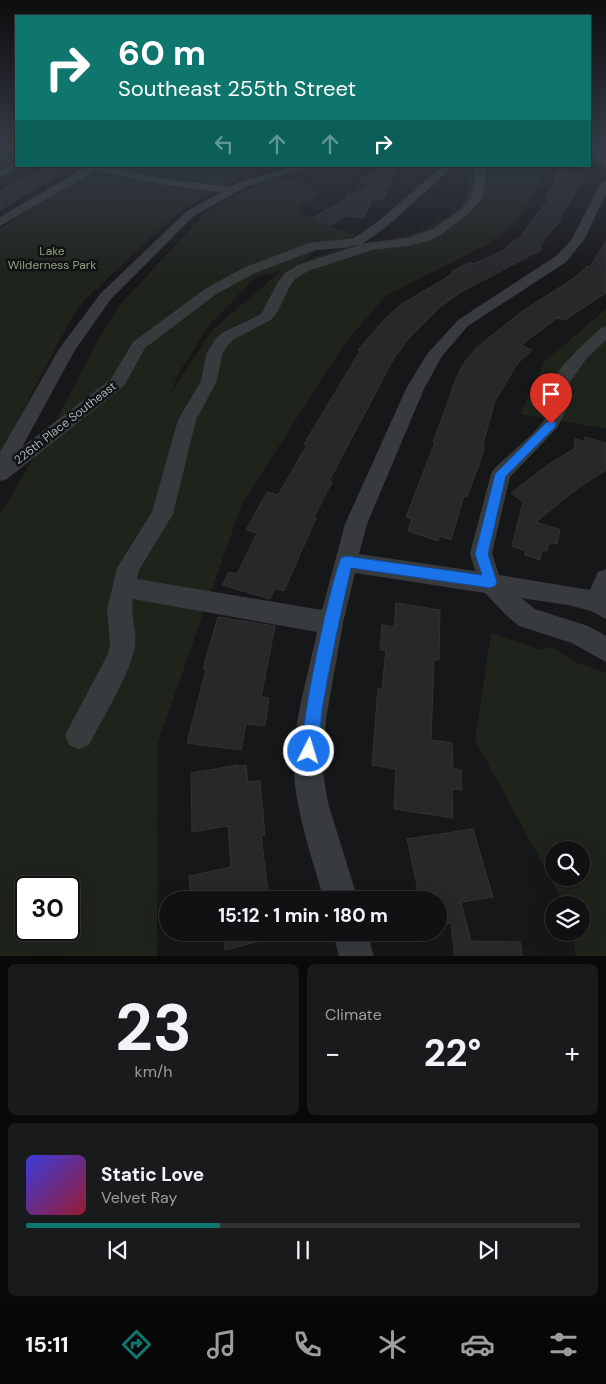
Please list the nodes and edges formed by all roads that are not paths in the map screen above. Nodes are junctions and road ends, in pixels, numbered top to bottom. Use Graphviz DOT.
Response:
graph roads {
  1 [pos="53,190"];
  2 [pos="232,190"];
  3 [pos="422,190"];
  4 [pos="478,190"];
  5 [pos="603,190"];
  6 [pos="0,222"];
  7 [pos="606,331"];
  8 [pos="0,468"];
  9 [pos="0,474"];
  10 [pos="346,562"];
  11 [pos="606,579"];
  12 [pos="490,582"];
  13 [pos="124,587"];
  14 [pos="602,605"];
  15 [pos="331,623"];
  16 [pos="606,650"];
  17 [pos="79,735"];
  18 [pos="338,891"];
  19 [pos="353,941"];
  20 [pos="357,956"];
  1 -- 6 [label="street"];
  2 -- 8 [label="street"];
  3 -- 9 [label="street, 226th Place Southeast"];
  4 -- 13 [label="street"];
  5 -- 10 [label="street"];
  7 -- 12 [label="street"];
  10 -- 12 [label="street"];
  10 -- 15 [label="street"];
  11 -- 14 [label="street"];
  12 -- 14 [label="street"];
  12 -- 16 [label="street"];
  13 -- 15 [label="street"];
  13 -- 17 [label="street"];
  15 -- 18 [label="street"];
  19 -- 20 [label="street"];
}
